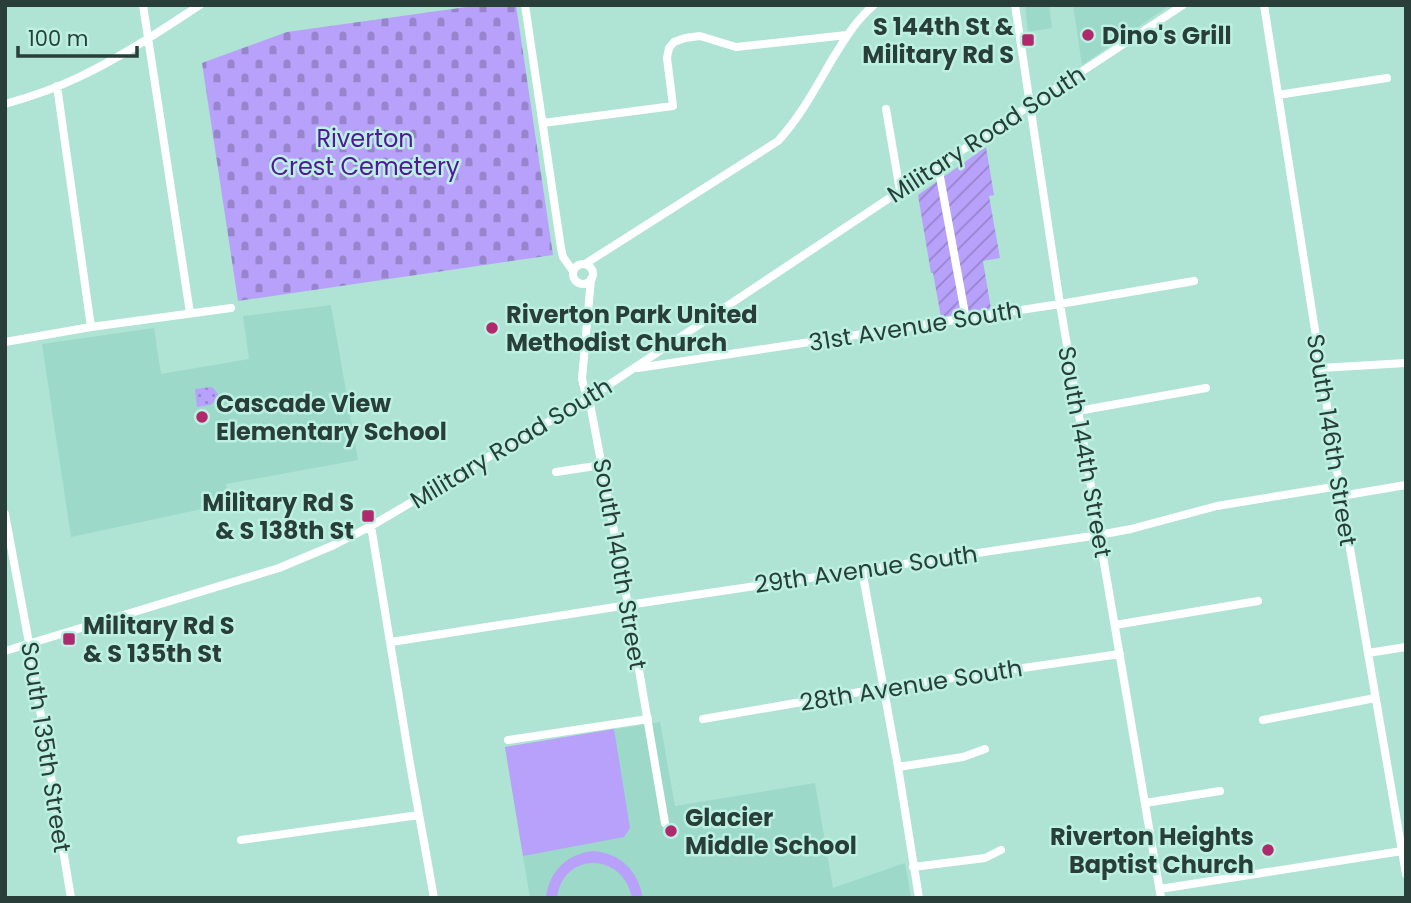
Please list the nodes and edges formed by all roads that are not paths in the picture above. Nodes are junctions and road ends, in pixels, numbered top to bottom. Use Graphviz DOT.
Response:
graph roads {
  1 [pos="143,5"];
  2 [pos="200,5"];
  3 [pos="526,5"];
  4 [pos="874,5"];
  5 [pos="1015,5"];
  6 [pos="1183,5"];
  7 [pos="1264,5"];
  8 [pos="847,35"];
  9 [pos="148,39"];
  10 [pos="1387,78"];
  11 [pos="57,86"];
  12 [pos="1278,95"];
  13 [pos="5,104"];
  14 [pos="1029,107"];
  15 [pos="887,109"];
  16 [pos="543,123"];
  17 [pos="938,166"];
  18 [pos="900,191"];
  19 [pos="609,248"];
  20 [pos="576,266"];
  21 [pos="592,276"];
  22 [pos="1194,281"];
  23 [pos="582,284"];
  24 [pos="1060,304"];
  25 [pos="587,305"];
  26 [pos="231,307"];
  27 [pos="190,313"];
  28 [pos="966,319"];
  29 [pos="91,327"];
  30 [pos="5,342"];
  31 [pos="1406,363"];
  32 [pos="635,368"];
  33 [pos="1320,368"];
  34 [pos="1206,388"];
  35 [pos="589,398"];
  36 [pos="1078,411"];
  37 [pos="602,465"];
  38 [pos="556,472"];
  39 [pos="1406,485"];
  40 [pos="1339,486"];
  41 [pos="1341,496"];
  42 [pos="5,514"];
  43 [pos="371,526"];
  44 [pos="1099,535"];
  45 [pos="862,570"];
  46 [pos="1258,601"];
  47 [pos="628,605"];
  48 [pos="1115,625"];
  49 [pos="391,642"];
  50 [pos="29,643"];
  51 [pos="1406,647"];
  52 [pos="5,652"];
  53 [pos="1368,653"];
  54 [pos="1120,654"];
  55 [pos="883,688"];
  56 [pos="1375,698"];
  57 [pos="648,719"];
  58 [pos="704,719"];
  59 [pos="1264,720"];
  60 [pos="508,740"];
  61 [pos="985,749"];
  62 [pos="898,767"];
  63 [pos="1220,791"];
  64 [pos="1145,803"];
  65 [pos="419,815"];
  66 [pos="664,823"];
  67 [pos="241,840"];
  68 [pos="1000,850"];
  69 [pos="1402,851"];
  70 [pos="913,867"];
  71 [pos="1406,874"];
  72 [pos="1160,894"];
  73 [pos="71,898"];
  74 [pos="434,898"];
  75 [pos="919,898"];
  1 -- 9 [label="street"];
  2 -- 9 [label="street"];
  3 -- 16 [label="street"];
  4 -- 8 [label="street"];
  5 -- 14 [label="street, South 144th Street"];
  6 -- 14 [label="street, Military Road South"];
  7 -- 12 [label="street, South 146th Street"];
  8 -- 16 [label="street"];
  8 -- 19 [label="street"];
  9 -- 11 [label="street"];
  9 -- 27 [label="street"];
  10 -- 12 [label="street"];
  11 -- 13 [label="street"];
  11 -- 29 [label="street"];
  12 -- 33 [label="street, South 146th Street"];
  14 -- 17 [label="street, Military Road South"];
  14 -- 24 [label="street, South 144th Street"];
  15 -- 18 [label="street"];
  16 -- 20 [label="street"];
  17 -- 18 [label="street, Military Road South"];
  17 -- 28 [label="street"];
  18 -- 32 [label="street, Military Road South"];
  19 -- 20 [label="street"];
  19 -- 21 [label="street"];
  20 -- 21 [label="street"];
  20 -- 23 [label="street"];
  21 -- 23 [label="street"];
  21 -- 25 [label="street, South 140th Street"];
  22 -- 24 [label="street, 31st Avenue South"];
  23 -- 25 [label="street, South 140th Street"];
  24 -- 28 [label="street, 31st Avenue South"];
  24 -- 36 [label="street, South 144th Street"];
  25 -- 35 [label="street, South 140th Street"];
  26 -- 27 [label="street"];
  27 -- 29 [label="street"];
  28 -- 32 [label="street, 31st Avenue South"];
  29 -- 30 [label="street"];
  31 -- 33 [label="street"];
  32 -- 35 [label="street, Military Road South"];
  33 -- 40 [label="street, South 146th Street"];
  34 -- 36 [label="street"];
  35 -- 37 [label="street, South 140th Street"];
  35 -- 43 [label="street, Military Road South"];
  36 -- 44 [label="street, South 144th Street"];
  37 -- 38 [label="street"];
  37 -- 47 [label="street, South 140th Street"];
  39 -- 41 [label="street"];
  40 -- 41 [label="street, South 146th Street"];
  40 -- 44 [label="street, 29th Avenue South"];
  41 -- 53 [label="street, South 146th Street"];
  42 -- 50 [label="street, South 135th Street"];
  43 -- 49 [label="street"];
  43 -- 50 [label="street, Military Road South"];
  44 -- 45 [label="street, 29th Avenue South"];
  44 -- 48 [label="street, South 144th Street"];
  45 -- 47 [label="street, 29th Avenue South"];
  45 -- 55 [label="street"];
  46 -- 48 [label="street"];
  47 -- 49 [label="street, 29th Avenue South"];
  47 -- 57 [label="street, South 140th Street"];
  48 -- 54 [label="street, South 144th Street"];
  49 -- 65 [label="street"];
  50 -- 52 [label="street, Military Road South"];
  50 -- 73 [label="street, South 135th Street"];
  51 -- 53 [label="street"];
  53 -- 56 [label="street, South 146th Street"];
  54 -- 55 [label="street, 28th Avenue South"];
  54 -- 64 [label="street, South 144th Street"];
  55 -- 58 [label="street, 28th Avenue South"];
  55 -- 62 [label="street"];
  56 -- 59 [label="street"];
  56 -- 69 [label="street, South 146th Street"];
  57 -- 60 [label="street"];
  57 -- 66 [label="street, South 140th Street"];
  61 -- 62 [label="street"];
  62 -- 70 [label="street"];
  63 -- 64 [label="street"];
  64 -- 72 [label="street, South 144th Street"];
  65 -- 67 [label="street"];
  65 -- 74 [label="street"];
  68 -- 70 [label="street"];
  69 -- 71 [label="street, South 146th Street"];
  69 -- 72 [label="street"];
  70 -- 75 [label="street"];
}
